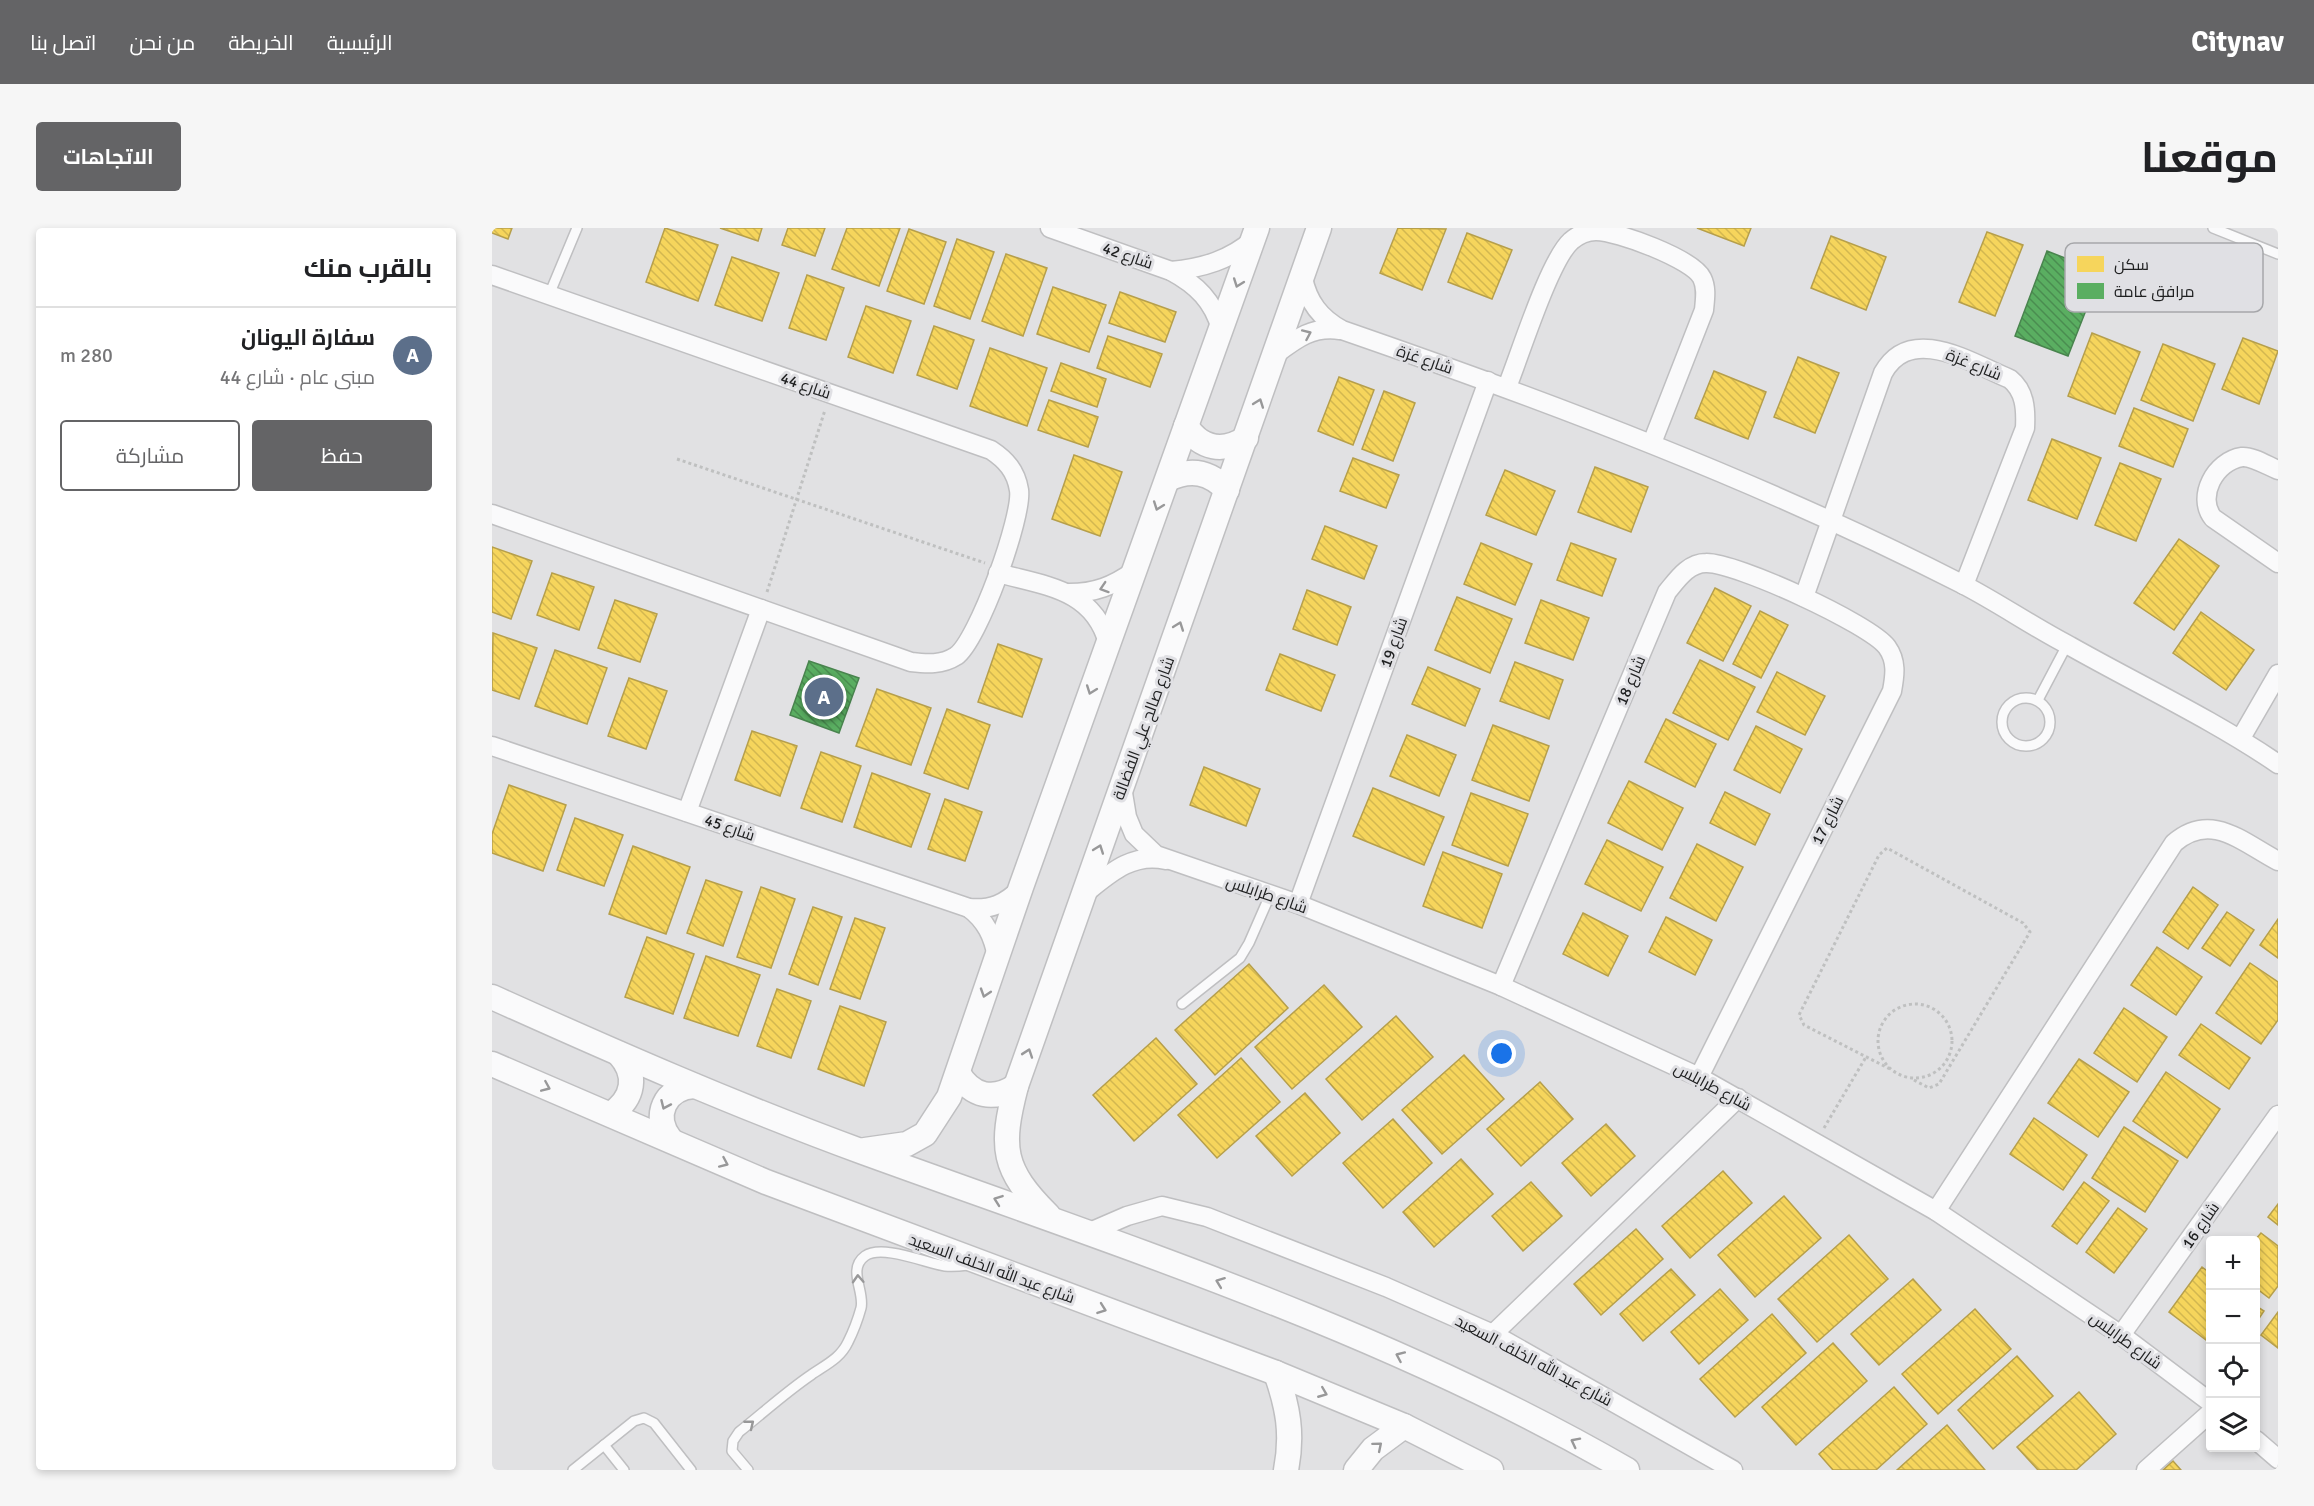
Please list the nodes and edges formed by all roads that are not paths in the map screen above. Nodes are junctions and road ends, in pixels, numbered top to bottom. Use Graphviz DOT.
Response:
graph roads {
  1 [pos="577,228"];
  2 [pos="1050,228"];
  3 [pos="1319,228"];
  4 [pos="2212,228"];
  5 [pos="1256,233"];
  6 [pos="2250,243"];
  7 [pos="2263,248"];
  8 [pos="2278,254"];
  9 [pos="1171,271"];
  10 [pos="492,275"];
  11 [pos="1303,278"];
  12 [pos="549,295"];
  13 [pos="1221,329"];
  14 [pos="1342,330"];
  15 [pos="1276,354"];
  16 [pos="1488,381"];
  17 [pos="1507,387"];
  18 [pos="1186,426"];
  19 [pos="1246,438"];
  20 [pos="1652,443"];
  21 [pos="2278,470"];
  22 [pos="1168,478"];
  23 [pos="1227,490"];
  24 [pos="492,514"];
  25 [pos="1832,521"];
  26 [pos="2278,563"];
  27 [pos="999,570"];
  28 [pos="1134,571"];
  29 [pos="1964,585"];
  30 [pos="1069,593"];
  31 [pos="1804,597"];
  32 [pos="761,609"];
  33 [pos="1108,643"];
  34 [pos="2067,645"];
  35 [pos="2278,674"];
  36 [pos="2038,700"];
  37 [pos="2241,738"];
  38 [pos="492,746"];
  39 [pos="2278,764"];
  40 [pos="1122,785"];
  41 [pos="687,812"];
  42 [pos="1168,860"];
  43 [pos="2278,861"];
  44 [pos="1021,887"];
  45 [pos="1083,895"];
  46 [pos="1270,895"];
  47 [pos="1298,904"];
  48 [pos="969,908"];
  49 [pos="997,957"];
  50 [pos="1501,986"];
  51 [pos="492,997"];
  52 [pos="1182,1004"];
  53 [pos="619,1054"];
  54 [pos="492,1064"];
  55 [pos="958,1073"];
  56 [pos="1699,1077"];
  57 [pos="694,1086"];
  58 [pos="1017,1086"];
  59 [pos="1738,1098"];
  60 [pos="611,1114"];
  61 [pos="2278,1115"];
  62 [pos="670,1139"];
  63 [pos="860,1151"];
  64 [pos="1936,1210"];
  65 [pos="1052,1219"];
  66 [pos="1090,1232"];
  67 [pos="981,1264"];
  68 [pos="1493,1334"];
  69 [pos="2121,1335"];
  70 [pos="1276,1373"];
  71 [pos="2206,1398"];
  72 [pos="2206,1417"];
  73 [pos="1404,1426"];
  74 [pos="2260,1443"];
  75 [pos="604,1445"];
  76 [pos="2278,1459"];
  77 [pos="1617,1466"];
  78 [pos="573,1470"];
  79 [pos="624,1470"];
  80 [pos="691,1470"];
  81 [pos="748,1470"];
  82 [pos="1286,1470"];
  83 [pos="1356,1470"];
  84 [pos="1491,1470"];
  85 [pos="1733,1470"];
  86 [pos="2146,1470"];
  1 -- 12 [label="lane"];
  2 -- 9 [label="street, شارع 42"];
  3 -- 11 [label="main road, شارع صالح علي الفضالة"];
  4 -- 6 [label="lane"];
  5 -- 9 [label="street, شارع 42"];
  5 -- 13 [label="main road, one-way"];
  7 -- 8 [label="lane"];
  9 -- 13 [label="street, شارع 42"];
  10 -- 12 [label="street, شارع 44"];
  11 -- 14 [label="street, شارع غزة"];
  11 -- 15 [label="main road, شارع صالح علي الفضالة"];
  12 -- 27 [label="street, شارع 44"];
  13 -- 18 [label="main road"];
  15 -- 14 [label="street, شارع غزة, one-way"];
  14 -- 16 [label="street, شارع غزة"];
  19 -- 15 [label="main road, شارع صالح علي الفضالة, one-way"];
  16 -- 17 [label="street, شارع غزة"];
  16 -- 47 [label="street, شارع 19"];
  17 -- 20 [label="street, شارع غزة"];
  17 -- 20 [label="street"];
  18 -- 19 [label="main road"];
  18 -- 22 [label="main road"];
  19 -- 23 [label="main road, شارع صالح علي الفضالة"];
  20 -- 25 [label="street, شارع غزة"];
  21 -- 26 [label="street"];
  22 -- 23 [label="main road"];
  22 -- 28 [label="main road, one-way"];
  40 -- 23 [label="main road, شارع صالح علي الفضالة, one-way"];
  24 -- 32 [label="street, شارع 44"];
  25 -- 29 [label="street, شارع غزة"];
  25 -- 29 [label="street, شارع غزة"];
  25 -- 31 [label="street"];
  27 -- 30 [label="street"];
  27 -- 32 [label="street, شارع 44"];
  28 -- 30 [label="street, one-way"];
  28 -- 33 [label="main road"];
  29 -- 34 [label="street, شارع غزة"];
  30 -- 33 [label="street"];
  31 -- 50 [label="street, شارع 18"];
  31 -- 56 [label="street, شارع 17"];
  32 -- 41 [label="street"];
  33 -- 44 [label="main road, one-way"];
  34 -- 36 [label="lane"];
  34 -- 37 [label="street, شارع غزة"];
  35 -- 37 [label="street"];
  36 -- 36 [label="lane"];
  37 -- 39 [label="street, شارع غزة"];
  38 -- 41 [label="street, شارع 45"];
  40 -- 42 [label="street, شارع طرابلس"];
  45 -- 40 [label="main road, شارع صالح علي الفضالة, one-way"];
  41 -- 48 [label="street, شارع 45"];
  42 -- 45 [label="street, شارع طرابلس"];
  42 -- 46 [label="street, شارع طرابلس"];
  43 -- 64 [label="street"];
  44 -- 48 [label="street, شارع 45"];
  44 -- 49 [label="main road"];
  58 -- 45 [label="main road, شارع صالح علي الفضالة, one-way"];
  46 -- 47 [label="street, شارع طرابلس"];
  46 -- 52 [label="lane"];
  47 -- 50 [label="street, شارع طرابلس"];
  48 -- 49 [label="street, شارع 45"];
  49 -- 55 [label="main road, one-way"];
  50 -- 56 [label="street, شارع طرابلس"];
  51 -- 53 [label="main road"];
  53 -- 57 [label="main road"];
  53 -- 60 [label="main road"];
  54 -- 60 [label="main road, شارع عبد الله الخلف السعيد, one-way"];
  55 -- 58 [label="main road"];
  55 -- 63 [label="main road"];
  56 -- 59 [label="street, شارع طرابلس"];
  57 -- 62 [label="main road, one-way"];
  57 -- 63 [label="main road"];
  58 -- 65 [label="main road, شارع صالح علي الفضالة"];
  59 -- 64 [label="street, شارع طرابلس"];
  59 -- 68 [label="street"];
  60 -- 62 [label="main road, شارع عبد الله الخلف السعيد"];
  61 -- 69 [label="street, شارع 16"];
  62 -- 67 [label="main road, شارع عبد الله الخلف السعيد, one-way"];
  65 -- 63 [label="main road, one-way"];
  64 -- 69 [label="street, شارع طرابلس"];
  65 -- 66 [label="main road"];
  66 -- 68 [label="street, شارع عبد الله الخلف السعيد"];
  77 -- 66 [label="main road, one-way"];
  67 -- 70 [label="main road, شارع عبد الله الخلف السعيد, one-way"];
  81 -- 67 [label="lane, one-way"];
  68 -- 85 [label="street, شارع عبد الله الخلف السعيد"];
  69 -- 71 [label="street, شارع طرابلس"];
  70 -- 73 [label="main road, شارع عبد الله الخلف السعيد, one-way"];
  70 -- 82 [label="main road"];
  72 -- 86 [label="street"];
  83 -- 73 [label="main road, one-way"];
  73 -- 84 [label="main road, شارع عبد الله الخلف السعيد"];
  74 -- 76 [label="street"];
  75 -- 78 [label="lane"];
  75 -- 79 [label="lane"];
  75 -- 80 [label="lane"];
}
